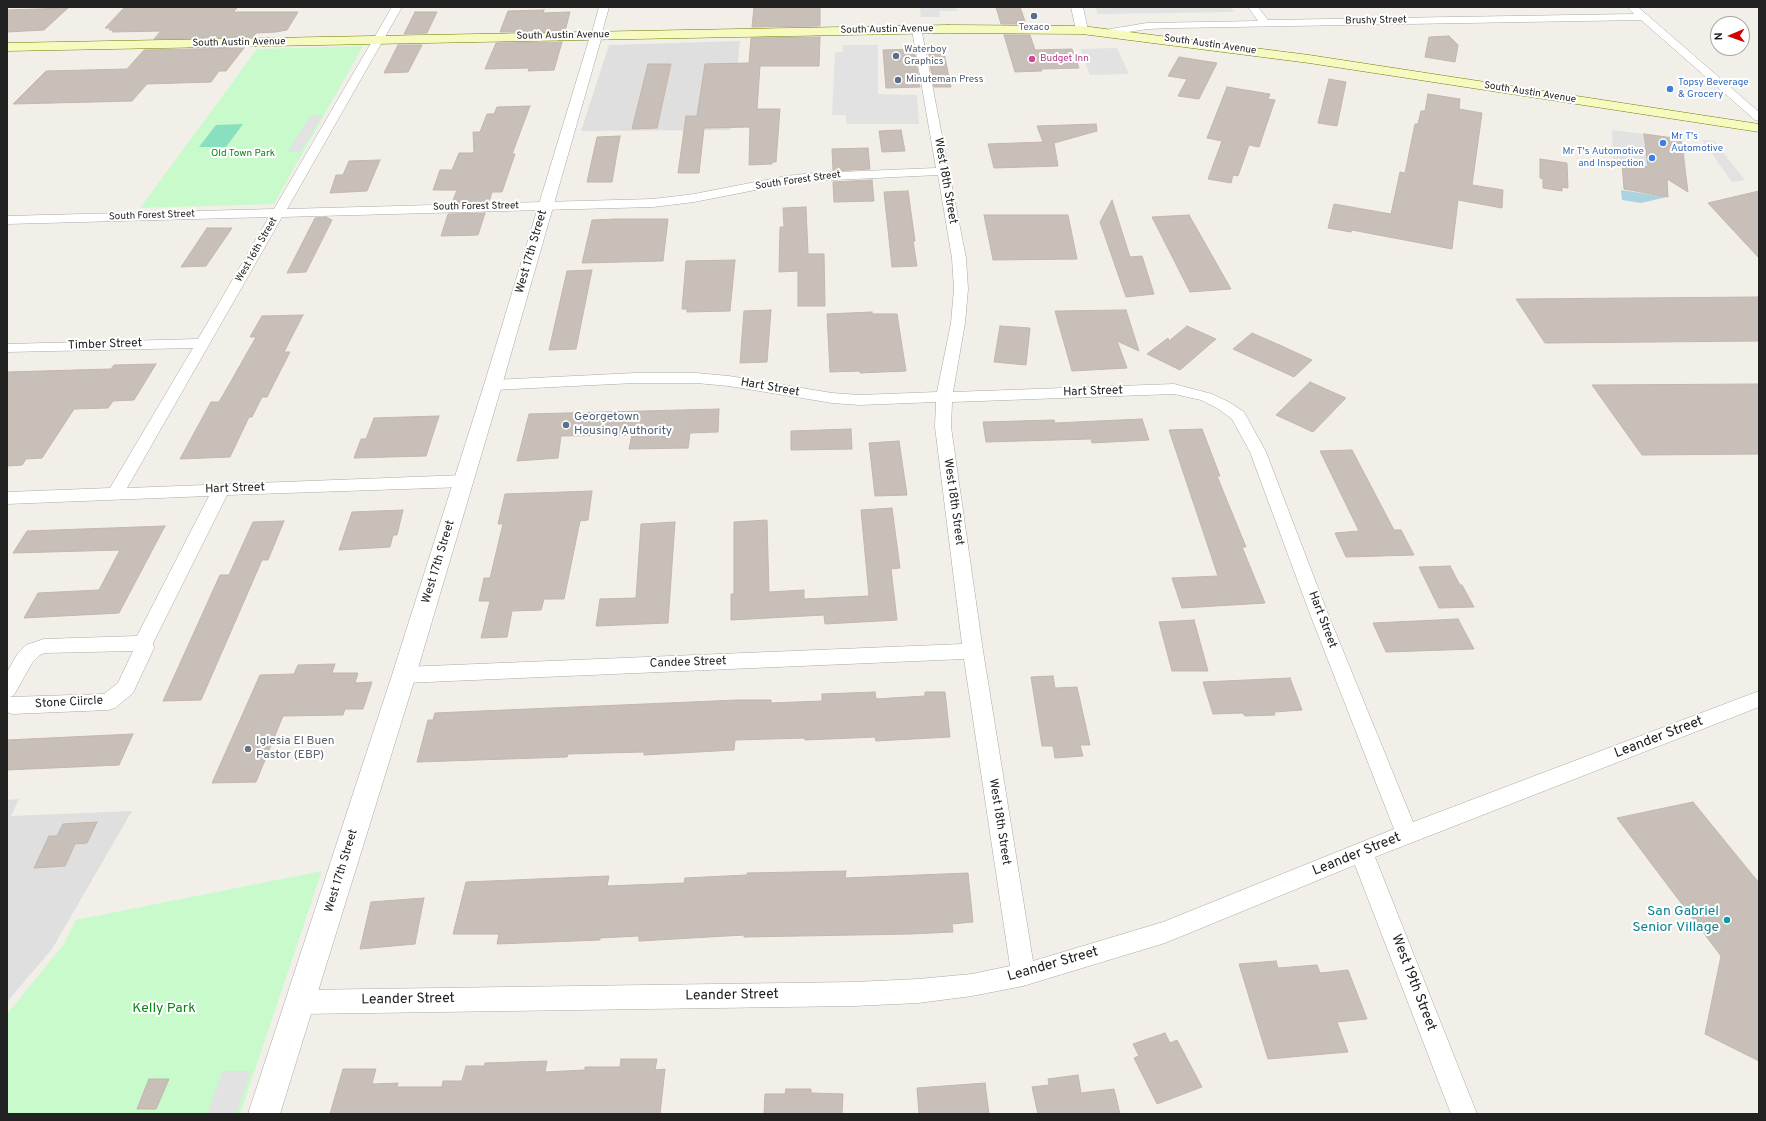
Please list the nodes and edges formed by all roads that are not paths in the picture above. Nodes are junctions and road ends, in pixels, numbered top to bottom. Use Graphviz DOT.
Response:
graph roads {
  1 [pos="397,7"];
  2 [pos="604,7"];
  3 [pos="1077,7"];
  4 [pos="1253,7"];
  5 [pos="1632,7"];
  6 [pos="1458,11"];
  7 [pos="1642,17"];
  8 [pos="1466,20"];
  9 [pos="1264,23"];
  10 [pos="917,30"];
  11 [pos="1082,30"];
  12 [pos="1110,32"];
  13 [pos="596,36"];
  14 [pos="377,40"];
  15 [pos="7,47"];
  16 [pos="1759,118"];
  17 [pos="1759,128"];
  18 [pos="944,172"];
  19 [pos="546,206"];
  20 [pos="278,212"];
  21 [pos="7,220"];
  22 [pos="204,343"];
  23 [pos="7,348"];
  24 [pos="493,385"];
  25 [pos="944,398"];
  26 [pos="464,481"];
  27 [pos="221,490"];
  28 [pos="116,493"];
  29 [pos="7,498"];
  30 [pos="143,643"];
  31 [pos="973,651"];
  32 [pos="404,675"];
  33 [pos="7,690"];
  34 [pos="1759,699"];
  35 [pos="7,704"];
  36 [pos="1407,834"];
  37 [pos="1362,853"];
  38 [pos="1023,975"];
  39 [pos="301,1002"];
  40 [pos="264,1114"];
  41 [pos="1464,1114"];
  1 -- 14 [label="street, West 16th Street"];
  2 -- 13 [label="street, West 17th Street"];
  3 -- 11 [label="street"];
  4 -- 9 [label="street"];
  5 -- 7 [label="street"];
  6 -- 8 [label="street"];
  7 -- 8 [label="street, Brushy Street"];
  7 -- 16 [label="street"];
  8 -- 9 [label="street, Brushy Street"];
  9 -- 12 [label="street, Brushy Street"];
  10 -- 11 [label="main road, South Austin Avenue"];
  10 -- 13 [label="main road, South Austin Avenue"];
  10 -- 18 [label="street, West 18th Street"];
  11 -- 12 [label="main road, South Austin Avenue"];
  12 -- 17 [label="main road, South Austin Avenue"];
  13 -- 14 [label="main road, South Austin Avenue"];
  13 -- 19 [label="street, West 17th Street"];
  14 -- 15 [label="main road, South Austin Avenue"];
  14 -- 20 [label="street, West 16th Street"];
  18 -- 19 [label="street, South Forest Street"];
  18 -- 25 [label="street, West 18th Street"];
  19 -- 20 [label="street, South Forest Street"];
  19 -- 24 [label="street, West 17th Street"];
  20 -- 21 [label="street, South Forest Street"];
  20 -- 22 [label="street, West 16th Street"];
  22 -- 23 [label="street, Timber Street"];
  22 -- 28 [label="street, West 16th Street"];
  24 -- 25 [label="street, Hart Street"];
  24 -- 26 [label="street, West 17th Street"];
  25 -- 31 [label="street, West 18th Street"];
  25 -- 36 [label="street, Hart Street"];
  26 -- 27 [label="street, Hart Street"];
  26 -- 32 [label="street, West 17th Street"];
  27 -- 28 [label="street, Hart Street"];
  27 -- 30 [label="street, Stone Ciircle"];
  28 -- 29 [label="street, Hart Street"];
  30 -- 33 [label="street"];
  30 -- 35 [label="street, Stone Ciircle"];
  31 -- 32 [label="street, Candee Street"];
  31 -- 38 [label="street, West 18th Street"];
  32 -- 39 [label="street, West 17th Street"];
  34 -- 36 [label="street, Leander Street"];
  36 -- 37 [label="street, Leander Street"];
  37 -- 38 [label="street, Leander Street"];
  37 -- 41 [label="street, West 19th Street"];
  38 -- 39 [label="street, Leander Street"];
  39 -- 40 [label="street, West 17th Street"];
}
